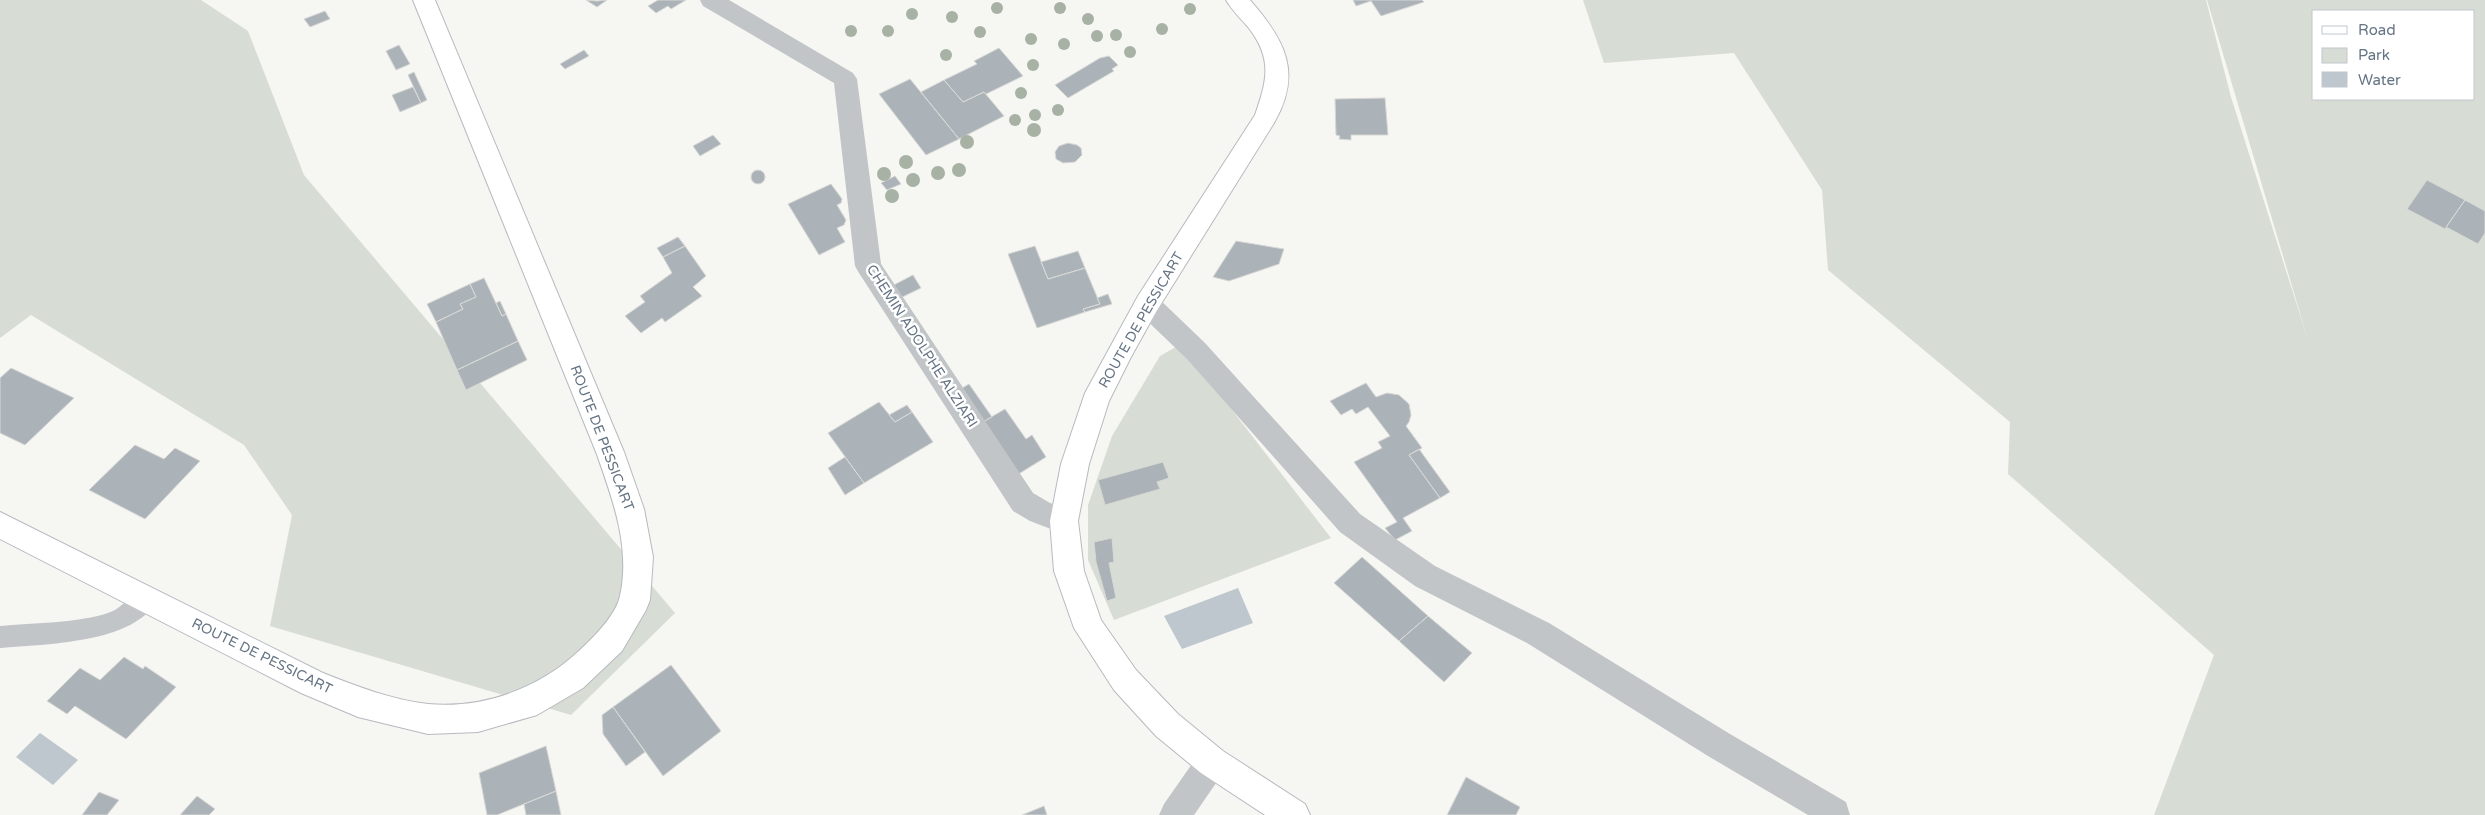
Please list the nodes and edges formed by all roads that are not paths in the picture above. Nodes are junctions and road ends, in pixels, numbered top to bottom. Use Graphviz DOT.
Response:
graph roads {
  1 [pos="424,0"];
  2 [pos="711,0"];
  3 [pos="1237,0"];
  4 [pos="1148,304"];
  5 [pos="1064,521"];
  6 [pos="0,525"];
  7 [pos="146,598"];
  8 [pos="0,637"];
  9 [pos="1212,762"];
  10 [pos="1835,813"];
  11 [pos="1175,815"];
  12 [pos="1294,815"];
  1 -- 7 [label="street, ROUTE DE PESSICART"];
  2 -- 5 [label="street, CHEMIN ADOLPHE ALZIARI"];
  3 -- 4 [label="street, ROUTE DE PESSICART"];
  4 -- 5 [label="street, ROUTE DE PESSICART"];
  4 -- 10 [label="street"];
  5 -- 9 [label="street, ROUTE DE PESSICART"];
  6 -- 7 [label="street, ROUTE DE PESSICART"];
  7 -- 8 [label="lane"];
  9 -- 11 [label="street"];
  9 -- 12 [label="street, ROUTE DE PESSICART"];
}
